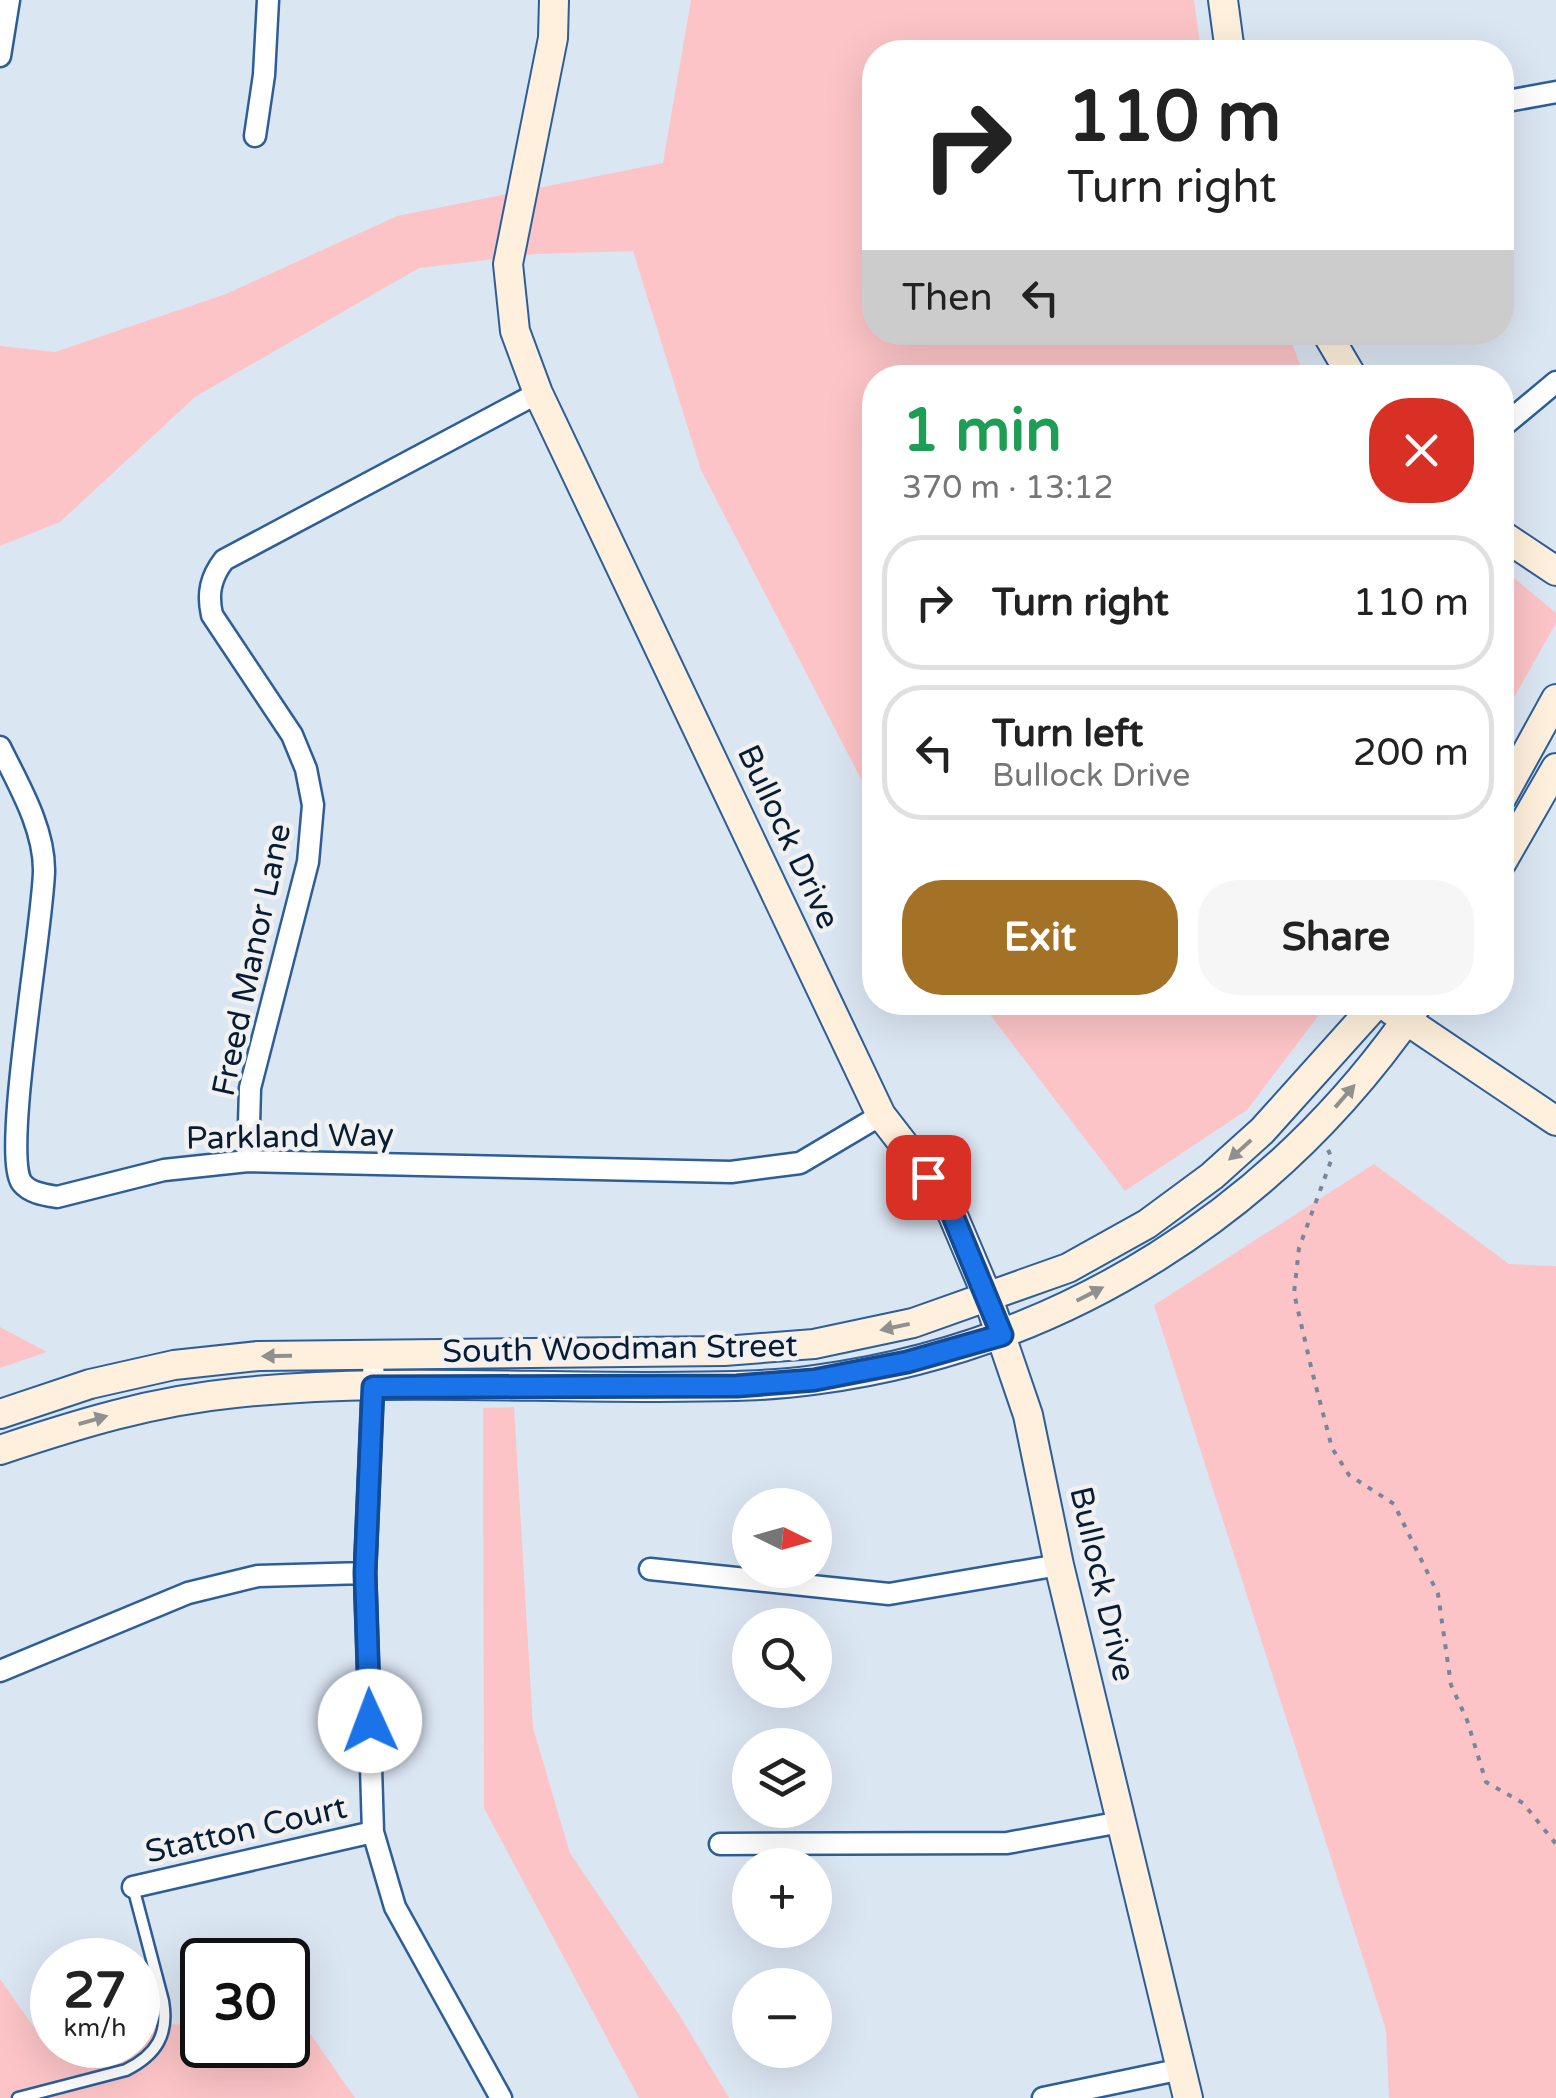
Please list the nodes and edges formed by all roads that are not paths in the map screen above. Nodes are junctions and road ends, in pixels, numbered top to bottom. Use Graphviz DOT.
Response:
graph roads {
  1 [pos="9,0"];
  2 [pos="268,0"];
  3 [pos="554,0"];
  4 [pos="1223,0"];
  5 [pos="1228,40"];
  6 [pos="0,56"];
  7 [pos="1556,92"];
  8 [pos="1514,100"];
  9 [pos="255,136"];
  10 [pos="1556,382"];
  11 [pos="538,394"];
  12 [pos="1514,417"];
  13 [pos="1514,543"];
  14 [pos="1556,571"];
  15 [pos="1556,699"];
  16 [pos="0,747"];
  17 [pos="1556,768"];
  18 [pos="1514,775"];
  19 [pos="1514,841"];
  20 [pos="1368,1015"];
  21 [pos="1410,1015"];
  22 [pos="1416,1015"];
  23 [pos="881,1115"];
  24 [pos="1556,1121"];
  25 [pos="248,1160"];
  26 [pos="988,1298"];
  27 [pos="1002,1335"];
  28 [pos="374,1354"];
  29 [pos="373,1387"];
  30 [pos="0,1414"];
  31 [pos="0,1450"];
  32 [pos="1058,1565"];
  33 [pos="650,1569"];
  34 [pos="365,1573"];
  35 [pos="0,1671"];
  36 [pos="1122,1822"];
  37 [pos="374,1832"];
  38 [pos="720,1844"];
  39 [pos="133,1887"];
  40 [pos="1182,2069"];
  41 [pos="18,2098"];
  42 [pos="501,2098"];
  43 [pos="1043,2098"];
  44 [pos="1188,2098"];
  1 -- 6 [label="street"];
  2 -- 9 [label="street"];
  3 -- 11 [label="main road, Bullock Drive"];
  4 -- 5 [label="main road"];
  7 -- 8 [label="street"];
  10 -- 12 [label="street"];
  11 -- 23 [label="main road, Bullock Drive"];
  11 -- 25 [label="street, Freed Manor Lane"];
  13 -- 14 [label="main road"];
  15 -- 18 [label="main road"];
  16 -- 25 [label="street, Parkland Way"];
  17 -- 19 [label="main road"];
  20 -- 26 [label="main road, South Woodman Street, one-way"];
  27 -- 21 [label="main road, South Woodman Street, one-way"];
  22 -- 24 [label="main road"];
  23 -- 25 [label="street, Parkland Way"];
  23 -- 26 [label="main road, Bullock Drive"];
  26 -- 27 [label="main road, Bullock Drive"];
  26 -- 28 [label="main road, South Woodman Street, one-way"];
  27 -- 29 [label="main road, South Woodman Street"];
  27 -- 32 [label="main road, Bullock Drive"];
  28 -- 29 [label="street"];
  28 -- 30 [label="main road, South Woodman Street, one-way"];
  31 -- 29 [label="main road, South Woodman Street, one-way"];
  29 -- 34 [label="street"];
  32 -- 33 [label="street"];
  32 -- 36 [label="main road, Bullock Drive"];
  34 -- 35 [label="street"];
  34 -- 37 [label="street"];
  36 -- 38 [label="street"];
  36 -- 40 [label="main road, Bullock Drive"];
  37 -- 39 [label="street, Statton Court"];
  37 -- 42 [label="street"];
  39 -- 41 [label="lane"];
  40 -- 43 [label="street"];
  40 -- 44 [label="main road, Bullock Drive"];
}
